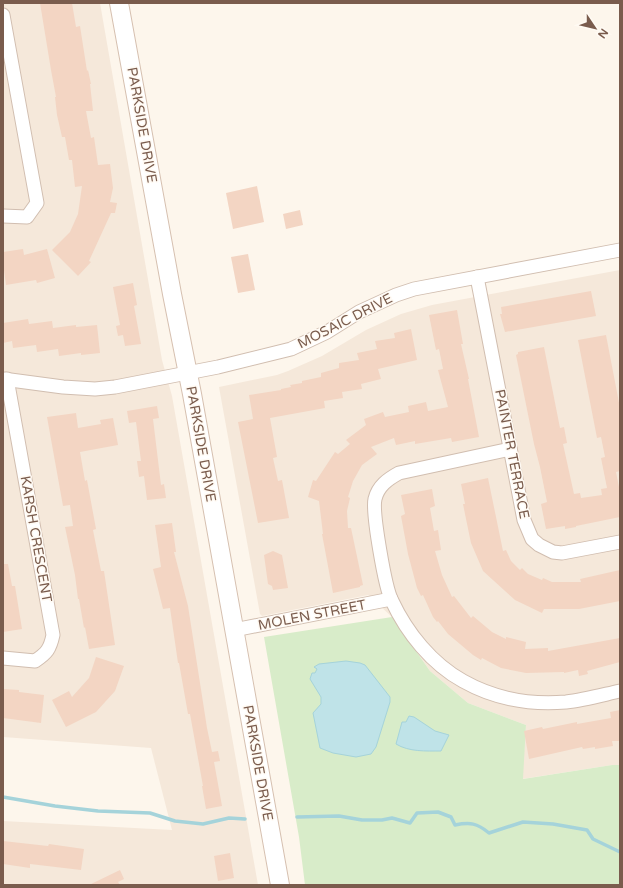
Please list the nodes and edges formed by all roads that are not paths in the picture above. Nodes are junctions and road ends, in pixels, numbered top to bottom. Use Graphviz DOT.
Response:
graph roads {
  1 [pos="119,3"];
  2 [pos="3,15"];
  3 [pos="3,216"];
  4 [pos="620,250"];
  5 [pos="477,277"];
  6 [pos="188,372"];
  7 [pos="5,379"];
  8 [pos="510,449"];
  9 [pos="620,542"];
  10 [pos="391,599"];
  11 [pos="234,630"];
  12 [pos="3,658"];
  13 [pos="620,691"];
  14 [pos="280,885"];
  1 -- 6 [label="main road, PARKSIDE DRIVE"];
  2 -- 3 [label="street"];
  4 -- 5 [label="street, MOSAIC DRIVE"];
  5 -- 6 [label="street, MOSAIC DRIVE"];
  5 -- 8 [label="street, PAINTER TERRACE"];
  6 -- 7 [label="street, MOSAIC DRIVE"];
  6 -- 11 [label="main road, PARKSIDE DRIVE"];
  7 -- 12 [label="street, KARSH CRESCENT"];
  8 -- 9 [label="street, PAINTER TERRACE"];
  8 -- 10 [label="street"];
  10 -- 11 [label="street, MOLEN STREET"];
  10 -- 13 [label="street"];
  11 -- 14 [label="main road, PARKSIDE DRIVE"];
}
